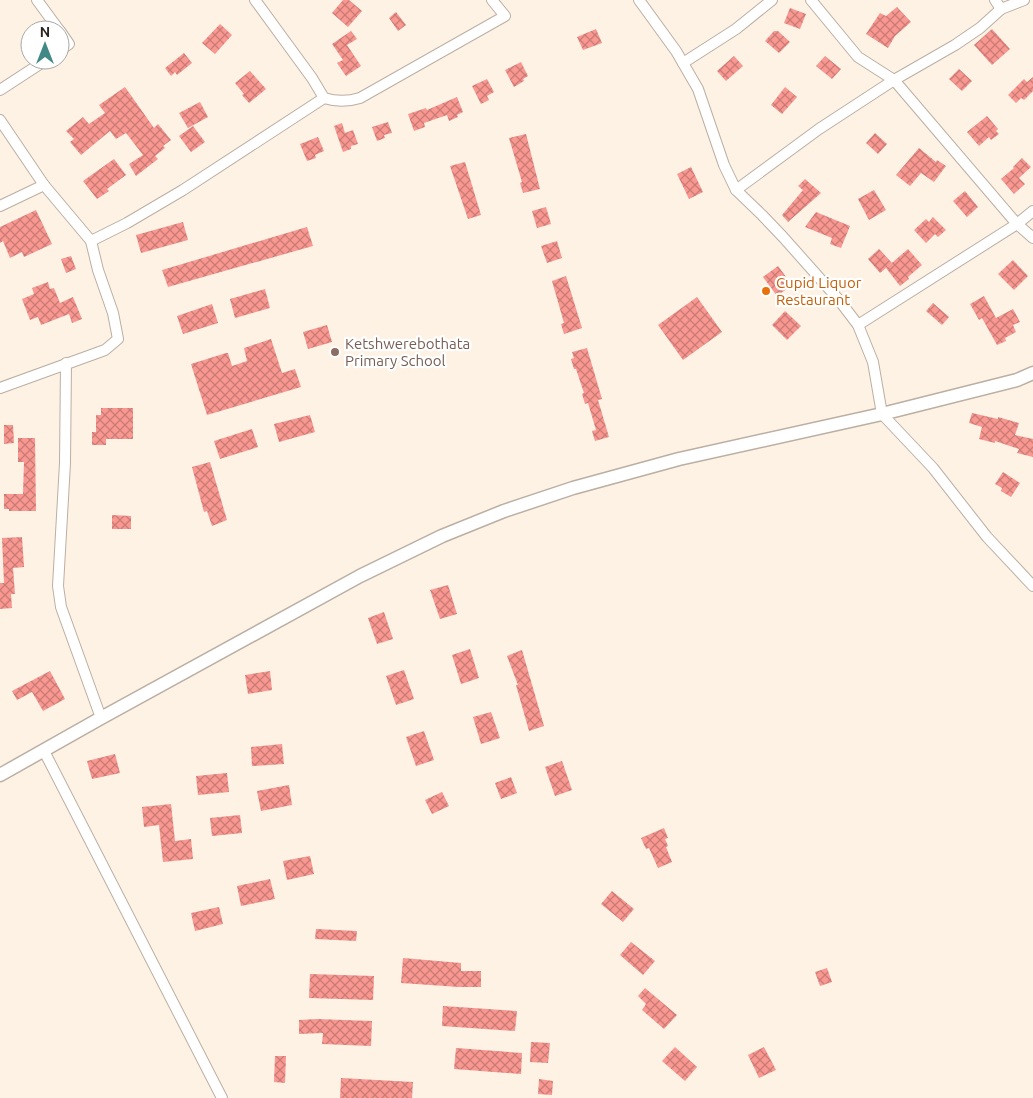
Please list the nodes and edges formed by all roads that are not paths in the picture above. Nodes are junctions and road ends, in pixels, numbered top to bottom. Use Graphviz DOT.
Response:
graph roads {
  1 [pos="37,0"];
  2 [pos="255,0"];
  3 [pos="492,0"];
  4 [pos="638,0"];
  5 [pos="772,0"];
  6 [pos="811,0"];
  7 [pos="1024,0"];
  8 [pos="998,4"];
  9 [pos="52,20"];
  10 [pos="683,63"];
  11 [pos="31,70"];
  12 [pos="894,80"];
  13 [pos="0,90"];
  14 [pos="324,98"];
  15 [pos="0,120"];
  16 [pos="44,185"];
  17 [pos="736,190"];
  18 [pos="0,206"];
  19 [pos="1033,211"];
  20 [pos="1017,224"];
  21 [pos="1033,238"];
  22 [pos="91,241"];
  23 [pos="858,325"];
  24 [pos="66,363"];
  25 [pos="1033,373"];
  26 [pos="0,388"];
  27 [pos="882,414"];
  28 [pos="1033,586"];
  29 [pos="101,718"];
  30 [pos="44,751"];
  31 [pos="0,775"];
  32 [pos="222,1098"];
  1 -- 9 [label="street"];
  2 -- 14 [label="street"];
  3 -- 14 [label="street"];
  4 -- 10 [label="street"];
  5 -- 10 [label="street"];
  6 -- 12 [label="street"];
  7 -- 8 [label="street"];
  8 -- 12 [label="street"];
  10 -- 17 [label="street"];
  11 -- 13 [label="street"];
  12 -- 17 [label="street"];
  12 -- 20 [label="street"];
  14 -- 22 [label="street"];
  15 -- 16 [label="street"];
  16 -- 18 [label="street"];
  16 -- 22 [label="street"];
  17 -- 23 [label="street"];
  19 -- 20 [label="street"];
  20 -- 21 [label="street"];
  20 -- 23 [label="street"];
  22 -- 24 [label="street"];
  23 -- 27 [label="street"];
  24 -- 26 [label="street"];
  24 -- 29 [label="street"];
  25 -- 27 [label="street"];
  27 -- 28 [label="street"];
  27 -- 29 [label="street"];
  29 -- 30 [label="street"];
  30 -- 31 [label="street"];
  30 -- 32 [label="street"];
}
